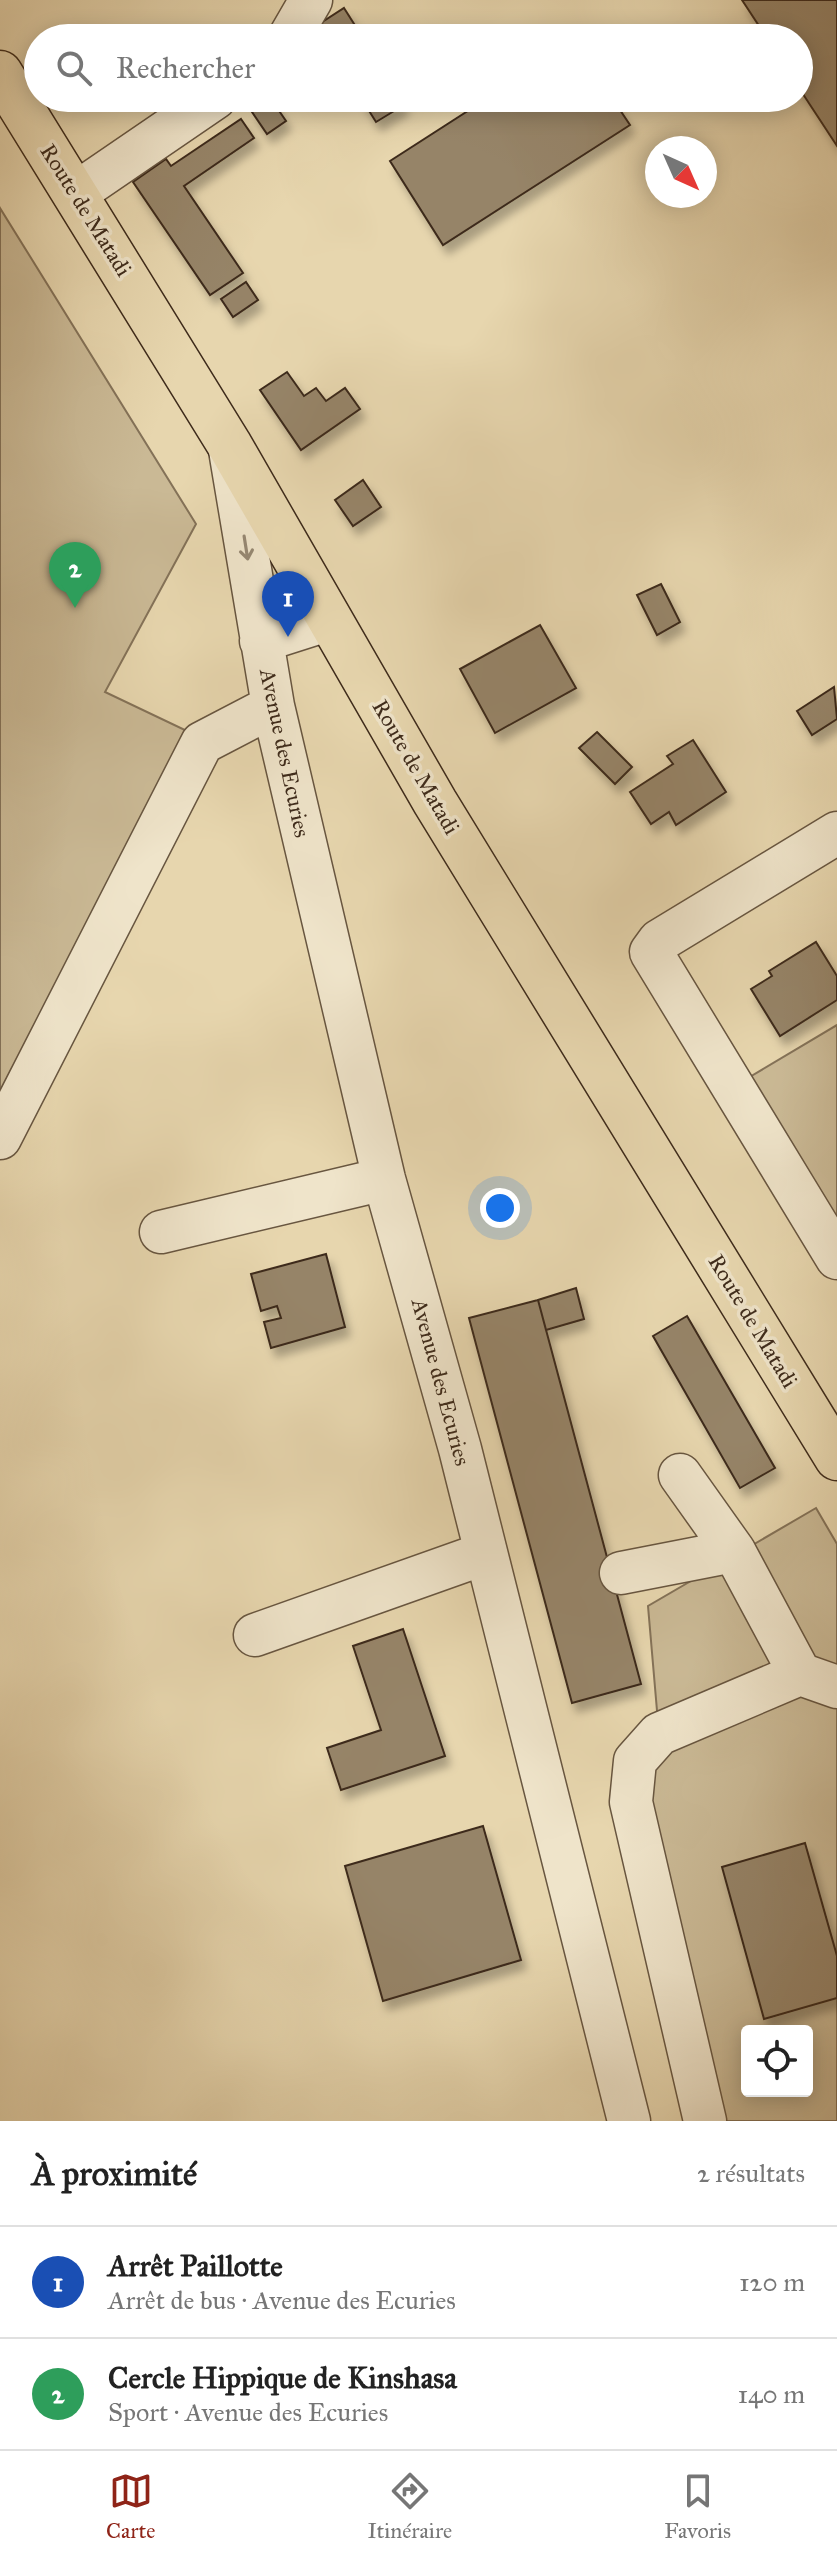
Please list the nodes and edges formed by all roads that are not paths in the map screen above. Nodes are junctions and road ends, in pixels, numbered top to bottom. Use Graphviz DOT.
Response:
graph roads {
  1 [pos="311,0"];
  2 [pos="297,24"];
  3 [pos="0,73"];
  4 [pos="24,111"];
  5 [pos="25,112"];
  6 [pos="195,112"];
  7 [pos="76,193"];
  8 [pos="229,444"];
  9 [pos="330,619"];
  10 [pos="261,641"];
  11 [pos="273,706"];
  12 [pos="837,833"];
  13 [pos="0,1138"];
  14 [pos="384,1179"];
  15 [pos="161,1232"];
  16 [pos="837,1258"];
  17 [pos="837,1458"];
  18 [pos="680,1475"];
  19 [pos="734,1551"];
  20 [pos="486,1553"];
  21 [pos="621,1573"];
  22 [pos="255,1635"];
  23 [pos="818,1680"];
  24 [pos="629,2121"];
  25 [pos="705,2121"];
  1 -- 2 [label="street"];
  3 -- 4 [label="main road, Route de Matadi"];
  5 -- 7 [label="main road, Route de Matadi"];
  6 -- 7 [label="street"];
  7 -- 8 [label="main road, Route de Matadi"];
  8 -- 9 [label="main road, Route de Matadi"];
  8 -- 10 [label="street, Avenue des Ecuries, one-way"];
  9 -- 10 [label="street, Avenue des Ecuries"];
  9 -- 17 [label="main road, Route de Matadi"];
  10 -- 11 [label="street, Avenue des Ecuries"];
  11 -- 13 [label="street"];
  11 -- 14 [label="street, Avenue des Ecuries"];
  12 -- 16 [label="street"];
  14 -- 15 [label="street"];
  14 -- 20 [label="street, Avenue des Ecuries"];
  18 -- 19 [label="street"];
  19 -- 21 [label="street"];
  19 -- 23 [label="street"];
  20 -- 22 [label="street"];
  20 -- 24 [label="street, Avenue des Ecuries"];
  23 -- 25 [label="street"];
}
